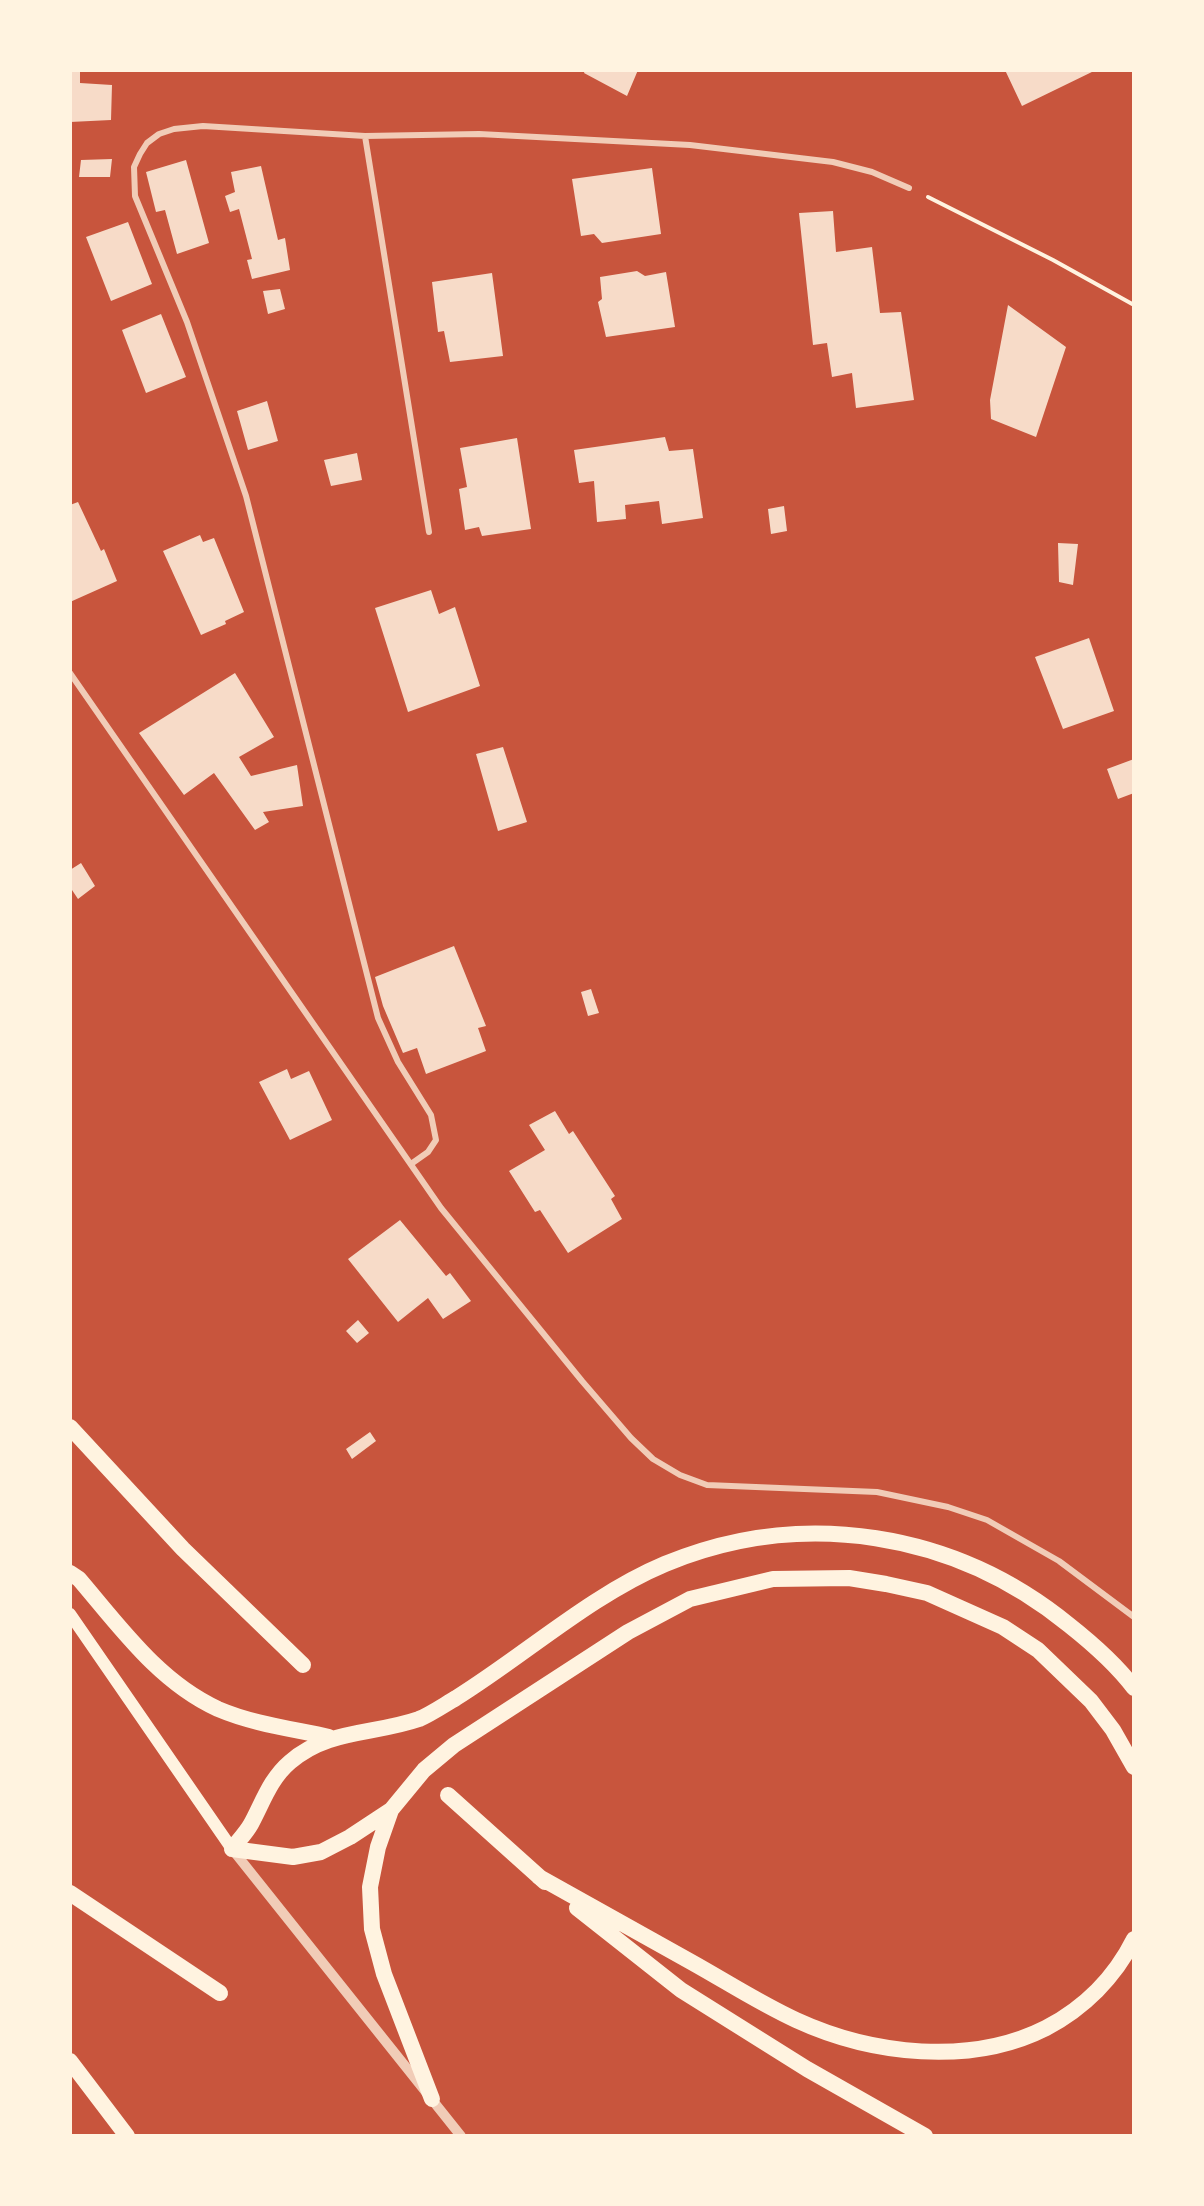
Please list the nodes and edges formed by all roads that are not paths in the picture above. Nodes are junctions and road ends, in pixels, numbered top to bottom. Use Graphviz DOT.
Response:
graph roads {
  1 [pos="365,136"];
  2 [pos="909,188"];
  3 [pos="429,532"];
  4 [pos="70,673"];
  5 [pos="411,1164"];
  6 [pos="70,1427"];
  7 [pos="70,1573"];
  8 [pos="70,1614"];
  9 [pos="1134,1617"];
  10 [pos="303,1665"];
  11 [pos="1134,1688"];
  12 [pos="329,1737"];
  13 [pos="1134,1767"];
  14 [pos="448,1795"];
  15 [pos="391,1810"];
  16 [pos="232,1849"];
  17 [pos="539,1877"];
  18 [pos="70,1893"];
  19 [pos="1134,1939"];
  20 [pos="220,1993"];
  21 [pos="70,2061"];
  22 [pos="432,2099"];
  23 [pos="127,2136"];
  24 [pos="461,2136"];
  25 [pos="925,2136"];
  1 -- 2 [label="street"];
  1 -- 3 [label="street"];
  1 -- 5 [label="street"];
  4 -- 5 [label="street"];
  5 -- 9 [label="street"];
  6 -- 10 [label="highway"];
  7 -- 12 [label="highway"];
  8 -- 16 [label="main road"];
  11 -- 12 [label="highway"];
  12 -- 16 [label="highway"];
  13 -- 15 [label="highway"];
  14 -- 17 [label="highway"];
  15 -- 16 [label="highway"];
  15 -- 22 [label="highway"];
  16 -- 22 [label="street"];
  17 -- 19 [label="highway"];
  17 -- 25 [label="highway"];
  18 -- 20 [label="highway"];
  21 -- 23 [label="highway"];
  22 -- 24 [label="street"];
}
